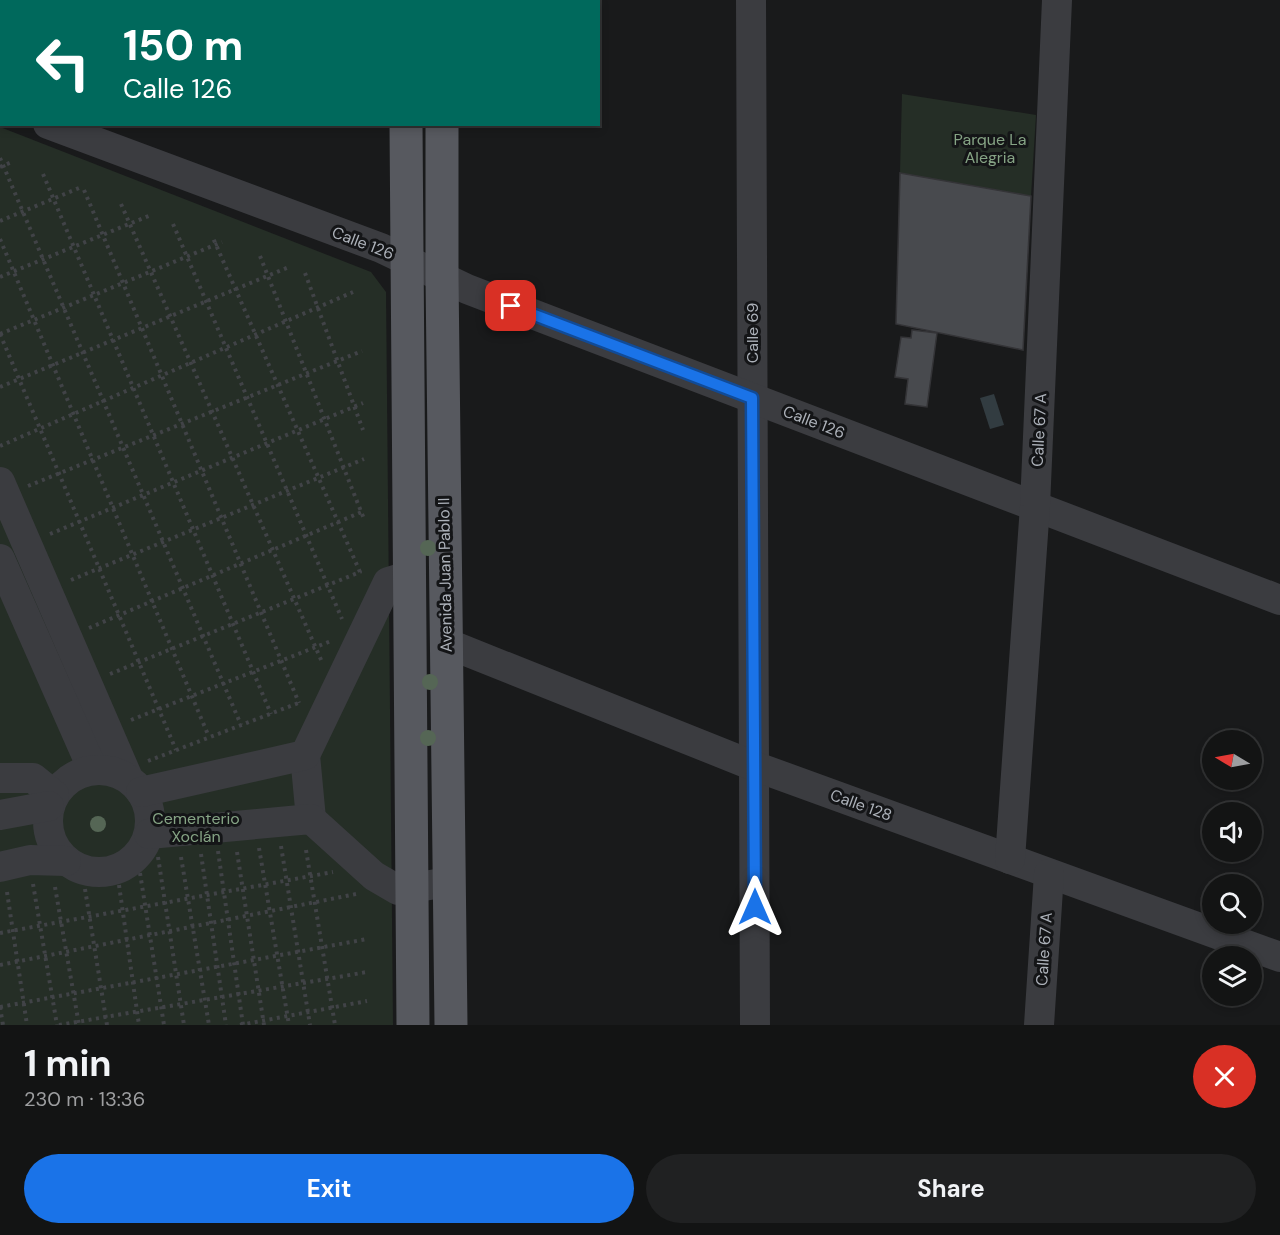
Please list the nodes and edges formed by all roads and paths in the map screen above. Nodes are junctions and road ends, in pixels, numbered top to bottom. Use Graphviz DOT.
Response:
graph roads {
  1 [pos="750,0"];
  2 [pos="1057,0"];
  3 [pos="58,126"];
  4 [pos="406,126"];
  5 [pos="442,126"];
  6 [pos="105,136"];
  7 [pos="0,158"];
  8 [pos="12,162"];
  9 [pos="2,166"];
  10 [pos="43,174"];
  11 [pos="79,188"];
  12 [pos="84,190"];
  13 [pos="53,198"];
  14 [pos="121,204"];
  15 [pos="23,211"];
  16 [pos="151,215"];
  17 [pos="0,220"];
  18 [pos="130,224"];
  19 [pos="173,224"];
  20 [pos="103,235"];
  21 [pos="213,238"];
  22 [pos="0,239"];
  23 [pos="222,242"];
  24 [pos="215,244"];
  25 [pos="74,247"];
  26 [pos="187,256"];
  27 [pos="260,256"];
  28 [pos="43,260"];
  29 [pos="406,260"];
  30 [pos="289,267"];
  31 [pos="151,271"];
  32 [pos="14,272"];
  33 [pos="305,273"];
  34 [pos="268,276"];
  35 [pos="442,277"];
  36 [pos="0,278"];
  37 [pos="123,283"];
  38 [pos="235,290"];
  39 [pos="353,292"];
  40 [pos="94,295"];
  41 [pos="206,302"];
  42 [pos="64,307"];
  43 [pos="318,307"];
  44 [pos="171,316"];
  45 [pos="34,320"];
  46 [pos="285,321"];
  47 [pos="142,328"];
  48 [pos="0,334"];
  49 [pos="255,334"];
  50 [pos="113,340"];
  51 [pos="226,347"];
  52 [pos="362,351"];
  53 [pos="83,353"];
  54 [pos="191,362"];
  55 [pos="338,362"];
  56 [pos="53,365"];
  57 [pos="306,374"];
  58 [pos="162,375"];
  59 [pos="19,379"];
  60 [pos="277,386"];
  61 [pos="0,387"];
  62 [pos="133,388"];
  63 [pos="247,398"];
  64 [pos="752,398"];
  65 [pos="103,400"];
  66 [pos="363,403"];
  67 [pos="354,406"];
  68 [pos="212,412"];
  69 [pos="73,414"];
  70 [pos="324,419"];
  71 [pos="183,424"];
  72 [pos="40,428"];
  73 [pos="297,430"];
  74 [pos="363,430"];
  75 [pos="153,436"];
  76 [pos="267,443"];
  77 [pos="0,446"];
  78 [pos="123,448"];
  79 [pos="232,458"];
  80 [pos="364,459"];
  81 [pos="93,460"];
  82 [pos="343,468"];
  83 [pos="202,470"];
  84 [pos="59,474"];
  85 [pos="318,478"];
  86 [pos="173,483"];
  87 [pos="9,486"];
  88 [pos="287,491"];
  89 [pos="143,495"];
  90 [pos="253,505"];
  91 [pos="1035,506"];
  92 [pos="113,508"];
  93 [pos="363,512"];
  94 [pos="222,518"];
  95 [pos="364,519"];
  96 [pos="79,522"];
  97 [pos="338,522"];
  98 [pos="193,530"];
  99 [pos="306,536"];
  100 [pos="41,538"];
  101 [pos="163,542"];
  102 [pos="273,550"];
  103 [pos="133,555"];
  104 [pos="0,559"];
  105 [pos="241,564"];
  106 [pos="99,569"];
  107 [pos="212,575"];
  108 [pos="411,575"];
  109 [pos="62,584"];
  110 [pos="327,585"];
  111 [pos="183,588"];
  112 [pos="294,598"];
  113 [pos="1280,600"];
  114 [pos="152,601"];
  115 [pos="261,612"];
  116 [pos="119,615"];
  117 [pos="342,619"];
  118 [pos="233,624"];
  119 [pos="83,630"];
  120 [pos="203,636"];
  121 [pos="334,639"];
  122 [pos="446,643"];
  123 [pos="315,647"];
  124 [pos="172,649"];
  125 [pos="281,660"];
  126 [pos="139,663"];
  127 [pos="324,666"];
  128 [pos="253,672"];
  129 [pos="104,676"];
  130 [pos="223,683"];
  131 [pos="192,696"];
  132 [pos="305,700"];
  133 [pos="299,703"];
  134 [pos="158,709"];
  135 [pos="271,714"];
  136 [pos="125,722"];
  137 [pos="241,725"];
  138 [pos="209,737"];
  139 [pos="176,750"];
  140 [pos="305,755"];
  141 [pos="754,766"];
  142 [pos="93,770"];
  143 [pos="138,777"];
  144 [pos="0,778"];
  145 [pos="52,800"];
  146 [pos="0,816"];
  147 [pos="308,833"];
  148 [pos="279,836"];
  149 [pos="257,838"];
  150 [pos="236,842"];
  151 [pos="217,845"];
  152 [pos="153,846"];
  153 [pos="200,847"];
  154 [pos="180,850"];
  155 [pos="1010,859"];
  156 [pos="60,868"];
  157 [pos="339,871"];
  158 [pos="140,873"];
  159 [pos="2,874"];
  160 [pos="1049,874"];
  161 [pos="32,876"];
  162 [pos="311,876"];
  163 [pos="287,881"];
  164 [pos="449,882"];
  165 [pos="119,885"];
  166 [pos="265,885"];
  167 [pos="85,889"];
  168 [pos="243,889"];
  169 [pos="412,889"];
  170 [pos="224,892"];
  171 [pos="357,894"];
  172 [pos="207,895"];
  173 [pos="188,899"];
  174 [pos="315,902"];
  175 [pos="165,903"];
  176 [pos="146,906"];
  177 [pos="291,907"];
  178 [pos="123,911"];
  179 [pos="270,911"];
  180 [pos="247,916"];
  181 [pos="90,917"];
  182 [pos="228,920"];
  183 [pos="61,922"];
  184 [pos="212,923"];
  185 [pos="40,926"];
  186 [pos="193,927"];
  187 [pos="12,931"];
  188 [pos="170,932"];
  189 [pos="0,933"];
  190 [pos="150,936"];
  191 [pos="367,939"];
  192 [pos="127,940"];
  193 [pos="94,947"];
  194 [pos="322,948"];
  195 [pos="66,952"];
  196 [pos="298,952"];
  197 [pos="45,956"];
  198 [pos="277,956"];
  199 [pos="1280,957"];
  200 [pos="254,960"];
  201 [pos="17,962"];
  202 [pos="234,964"];
  203 [pos="0,965"];
  204 [pos="218,967"];
  205 [pos="200,970"];
  206 [pos="367,972"];
  207 [pos="176,975"];
  208 [pos="157,978"];
  209 [pos="327,979"];
  210 [pos="133,983"];
  211 [pos="303,983"];
  212 [pos="282,987"];
  213 [pos="101,988"];
  214 [pos="259,991"];
  215 [pos="74,993"];
  216 [pos="238,994"];
  217 [pos="222,997"];
  218 [pos="52,998"];
  219 [pos="205,1000"];
  220 [pos="367,1001"];
  221 [pos="24,1003"];
  222 [pos="181,1004"];
  223 [pos="0,1007"];
  224 [pos="161,1008"];
  225 [pos="332,1008"];
  226 [pos="137,1012"];
  227 [pos="308,1012"];
  228 [pos="288,1016"];
  229 [pos="106,1017"];
  230 [pos="79,1023"];
  231 [pos="263,1023"];
  232 [pos="454,1024"];
  233 [pos="3,1025"];
  234 [pos="27,1025"];
  235 [pos="58,1025"];
  236 [pos="108,1025"];
  237 [pos="139,1025"];
  238 [pos="164,1025"];
  239 [pos="184,1025"];
  240 [pos="209,1025"];
  241 [pos="226,1025"];
  242 [pos="242,1025"];
  243 [pos="289,1025"];
  244 [pos="310,1025"];
  245 [pos="335,1025"];
  246 [pos="413,1025"];
  247 [pos="755,1025"];
  248 [pos="1039,1025"];
  1 -- 64 [label="street, Calle 69"];
  2 -- 91 [label="street, Calle 67 A"];
  3 -- 6 [label="street, Calle 126"];
  4 -- 29 [label="main road, Avenida Juan Pablo II"];
  5 -- 35 [label="main road, Avenida Juan Pablo II"];
  6 -- 29 [label="street, Calle 126"];
  7 -- 9 [label="path"];
  8 -- 9 [label="path"];
  9 -- 15 [label="path"];
  10 -- 13 [label="path"];
  11 -- 13 [label="path"];
  12 -- 20 [label="path"];
  13 -- 15 [label="path"];
  13 -- 25 [label="path"];
  14 -- 18 [label="path"];
  15 -- 17 [label="path"];
  15 -- 28 [label="path"];
  16 -- 18 [label="path"];
  18 -- 20 [label="path"];
  18 -- 31 [label="path"];
  19 -- 26 [label="path"];
  20 -- 25 [label="path"];
  20 -- 37 [label="path"];
  21 -- 24 [label="path"];
  22 -- 32 [label="path"];
  23 -- 24 [label="path"];
  24 -- 26 [label="path"];
  24 -- 38 [label="path"];
  25 -- 28 [label="path"];
  25 -- 40 [label="path"];
  26 -- 31 [label="path"];
  26 -- 41 [label="path"];
  27 -- 34 [label="path"];
  28 -- 32 [label="path"];
  28 -- 42 [label="path"];
  29 -- 35 [label="street, Calle 126"];
  29 -- 108 [label="main road, Avenida Juan Pablo II"];
  30 -- 34 [label="path"];
  31 -- 37 [label="path"];
  31 -- 44 [label="path"];
  32 -- 36 [label="path"];
  32 -- 45 [label="path"];
  33 -- 43 [label="path"];
  34 -- 38 [label="path"];
  34 -- 46 [label="path"];
  35 -- 64 [label="street, Calle 126"];
  35 -- 122 [label="main road, Avenida Juan Pablo II"];
  37 -- 40 [label="path"];
  37 -- 47 [label="path"];
  38 -- 41 [label="path"];
  38 -- 49 [label="path"];
  39 -- 43 [label="path"];
  40 -- 42 [label="path"];
  40 -- 50 [label="path"];
  41 -- 44 [label="path"];
  41 -- 51 [label="path"];
  42 -- 45 [label="path"];
  42 -- 53 [label="path"];
  43 -- 46 [label="path"];
  43 -- 55 [label="path"];
  44 -- 47 [label="path"];
  44 -- 54 [label="path"];
  45 -- 48 [label="path"];
  45 -- 56 [label="path"];
  46 -- 49 [label="path"];
  46 -- 57 [label="path"];
  47 -- 50 [label="path"];
  47 -- 58 [label="path"];
  48 -- 59 [label="path"];
  49 -- 51 [label="path"];
  49 -- 60 [label="path"];
  50 -- 53 [label="path"];
  50 -- 62 [label="path"];
  51 -- 54 [label="path"];
  51 -- 63 [label="path"];
  52 -- 55 [label="path"];
  53 -- 56 [label="path"];
  53 -- 65 [label="path"];
  54 -- 58 [label="path"];
  54 -- 68 [label="path"];
  55 -- 57 [label="path"];
  55 -- 67 [label="path"];
  56 -- 59 [label="path"];
  56 -- 69 [label="path"];
  57 -- 60 [label="path"];
  57 -- 70 [label="path"];
  58 -- 62 [label="path"];
  58 -- 71 [label="path"];
  59 -- 61 [label="path"];
  59 -- 72 [label="path"];
  60 -- 63 [label="path"];
  60 -- 73 [label="path"];
  62 -- 65 [label="path"];
  62 -- 75 [label="path"];
  63 -- 68 [label="path"];
  63 -- 76 [label="path"];
  64 -- 91 [label="street, Calle 126"];
  64 -- 141 [label="street, Calle 69"];
  65 -- 69 [label="path"];
  65 -- 78 [label="path"];
  66 -- 67 [label="path"];
  67 -- 70 [label="path"];
  67 -- 74 [label="path"];
  68 -- 71 [label="path"];
  68 -- 79 [label="path"];
  69 -- 72 [label="path"];
  69 -- 81 [label="path"];
  70 -- 73 [label="path"];
  70 -- 82 [label="path"];
  71 -- 75 [label="path"];
  71 -- 83 [label="path"];
  72 -- 77 [label="path"];
  72 -- 84 [label="path"];
  73 -- 76 [label="path"];
  73 -- 85 [label="path"];
  75 -- 78 [label="path"];
  75 -- 86 [label="path"];
  76 -- 79 [label="path"];
  76 -- 88 [label="path"];
  78 -- 81 [label="path"];
  78 -- 89 [label="path"];
  79 -- 83 [label="path"];
  79 -- 90 [label="path"];
  80 -- 82 [label="path"];
  81 -- 84 [label="path"];
  81 -- 92 [label="path"];
  82 -- 85 [label="path"];
  82 -- 93 [label="path"];
  83 -- 86 [label="path"];
  83 -- 94 [label="path"];
  84 -- 87 [label="path"];
  84 -- 96 [label="path"];
  85 -- 88 [label="path"];
  85 -- 97 [label="path"];
  86 -- 89 [label="path"];
  86 -- 98 [label="path"];
  87 -- 143 [label="street"];
  88 -- 90 [label="path"];
  88 -- 99 [label="path"];
  89 -- 92 [label="path"];
  89 -- 101 [label="path"];
  90 -- 94 [label="path"];
  90 -- 102 [label="path"];
  91 -- 113 [label="street, Calle 126"];
  91 -- 155 [label="street, Calle 67 A"];
  92 -- 96 [label="path"];
  92 -- 103 [label="path"];
  93 -- 95 [label="path"];
  93 -- 97 [label="path"];
  94 -- 98 [label="path"];
  94 -- 105 [label="path"];
  96 -- 100 [label="path"];
  96 -- 106 [label="path"];
  97 -- 99 [label="path"];
  97 -- 110 [label="path"];
  98 -- 101 [label="path"];
  98 -- 107 [label="path"];
  99 -- 102 [label="path"];
  99 -- 110 [label="path"];
  101 -- 103 [label="path"];
  101 -- 111 [label="path"];
  102 -- 105 [label="path"];
  102 -- 112 [label="path"];
  103 -- 106 [label="path"];
  103 -- 114 [label="path"];
  104 -- 142 [label="street"];
  105 -- 107 [label="path"];
  105 -- 115 [label="path"];
  106 -- 109 [label="path"];
  106 -- 116 [label="path"];
  107 -- 111 [label="path"];
  107 -- 118 [label="path"];
  108 -- 140 [label="street"];
  108 -- 169 [label="main road, Avenida Juan Pablo II"];
  110 -- 112 [label="path"];
  110 -- 117 [label="path"];
  111 -- 114 [label="path"];
  111 -- 120 [label="path"];
  112 -- 115 [label="path"];
  112 -- 123 [label="path"];
  114 -- 116 [label="path"];
  114 -- 124 [label="path"];
  115 -- 118 [label="path"];
  115 -- 125 [label="path"];
  116 -- 119 [label="path"];
  116 -- 126 [label="path"];
  118 -- 120 [label="path"];
  118 -- 128 [label="path"];
  120 -- 124 [label="path"];
  120 -- 130 [label="path"];
  121 -- 123 [label="path"];
  122 -- 141 [label="street, Calle 128"];
  122 -- 164 [label="main road, Avenida Juan Pablo II"];
  123 -- 125 [label="path"];
  123 -- 127 [label="path"];
  124 -- 126 [label="path"];
  124 -- 131 [label="path"];
  125 -- 128 [label="path"];
  125 -- 133 [label="path"];
  126 -- 129 [label="path"];
  126 -- 134 [label="path"];
  128 -- 130 [label="path"];
  128 -- 135 [label="path"];
  130 -- 131 [label="path"];
  130 -- 137 [label="path"];
  131 -- 134 [label="path"];
  131 -- 138 [label="path"];
  132 -- 133 [label="path"];
  133 -- 135 [label="path"];
  134 -- 136 [label="path"];
  134 -- 139 [label="path"];
  135 -- 137 [label="path"];
  137 -- 138 [label="path"];
  138 -- 139 [label="path"];
  139 -- 143 [label="path"];
  140 -- 143 [label="street"];
  140 -- 147 [label="street"];
  141 -- 155 [label="street, Calle 128"];
  141 -- 247 [label="street, Calle 69"];
  142 -- 143 [label="street"];
  142 -- 145 [label="street"];
  143 -- 152 [label="street"];
  144 -- 145 [label="street"];
  145 -- 146 [label="street"];
  145 -- 156 [label="street"];
  147 -- 152 [label="street"];
  147 -- 162 [label="path"];
  147 -- 169 [label="street"];
  148 -- 163 [label="path"];
  149 -- 166 [label="path"];
  150 -- 168 [label="path"];
  151 -- 170 [label="path"];
  152 -- 156 [label="street"];
  152 -- 175 [label="path"];
  153 -- 172 [label="path"];
  154 -- 173 [label="path"];
  155 -- 160 [label="street, Calle 128"];
  156 -- 159 [label="street"];
  156 -- 183 [label="path"];
  157 -- 162 [label="path"];
  158 -- 176 [label="path"];
  159 -- 187 [label="path"];
  160 -- 199 [label="street, Calle 128"];
  160 -- 248 [label="street, Calle 67 A"];
  161 -- 185 [label="path"];
  162 -- 163 [label="path"];
  162 -- 174 [label="path"];
  163 -- 166 [label="path"];
  163 -- 177 [label="path"];
  164 -- 169 [label="street"];
  164 -- 232 [label="main road, Avenida Juan Pablo II"];
  165 -- 178 [label="path"];
  166 -- 168 [label="path"];
  166 -- 179 [label="path"];
  167 -- 181 [label="path"];
  168 -- 170 [label="path"];
  168 -- 180 [label="path"];
  169 -- 246 [label="main road, Avenida Juan Pablo II"];
  170 -- 172 [label="path"];
  170 -- 182 [label="path"];
  171 -- 174 [label="path"];
  172 -- 173 [label="path"];
  172 -- 184 [label="path"];
  173 -- 175 [label="path"];
  173 -- 186 [label="path"];
  174 -- 177 [label="path"];
  174 -- 194 [label="path"];
  175 -- 176 [label="path"];
  175 -- 188 [label="path"];
  176 -- 178 [label="path"];
  176 -- 190 [label="path"];
  177 -- 179 [label="path"];
  177 -- 196 [label="path"];
  178 -- 181 [label="path"];
  178 -- 192 [label="path"];
  179 -- 180 [label="path"];
  179 -- 198 [label="path"];
  180 -- 182 [label="path"];
  180 -- 200 [label="path"];
  181 -- 183 [label="path"];
  181 -- 193 [label="path"];
  182 -- 184 [label="path"];
  182 -- 202 [label="path"];
  183 -- 185 [label="path"];
  183 -- 195 [label="path"];
  184 -- 186 [label="path"];
  184 -- 204 [label="path"];
  185 -- 187 [label="path"];
  185 -- 197 [label="path"];
  186 -- 188 [label="path"];
  186 -- 205 [label="path"];
  187 -- 189 [label="path"];
  187 -- 201 [label="path"];
  188 -- 190 [label="path"];
  188 -- 207 [label="path"];
  190 -- 192 [label="path"];
  190 -- 208 [label="path"];
  191 -- 194 [label="path"];
  192 -- 193 [label="path"];
  192 -- 210 [label="path"];
  193 -- 195 [label="path"];
  193 -- 213 [label="path"];
  194 -- 196 [label="path"];
  194 -- 209 [label="path"];
  195 -- 197 [label="path"];
  195 -- 215 [label="path"];
  196 -- 198 [label="path"];
  196 -- 211 [label="path"];
  197 -- 201 [label="path"];
  197 -- 218 [label="path"];
  198 -- 200 [label="path"];
  198 -- 212 [label="path"];
  200 -- 202 [label="path"];
  200 -- 214 [label="path"];
  201 -- 203 [label="path"];
  201 -- 221 [label="path"];
  202 -- 204 [label="path"];
  202 -- 216 [label="path"];
  204 -- 205 [label="path"];
  204 -- 217 [label="path"];
  205 -- 207 [label="path"];
  205 -- 219 [label="path"];
  206 -- 209 [label="path"];
  207 -- 208 [label="path"];
  207 -- 222 [label="path"];
  208 -- 210 [label="path"];
  208 -- 224 [label="path"];
  209 -- 211 [label="path"];
  209 -- 225 [label="path"];
  210 -- 213 [label="path"];
  210 -- 226 [label="path"];
  211 -- 212 [label="path"];
  211 -- 227 [label="path"];
  212 -- 214 [label="path"];
  212 -- 228 [label="path"];
  213 -- 215 [label="path"];
  213 -- 229 [label="path"];
  214 -- 216 [label="path"];
  214 -- 231 [label="path"];
  215 -- 218 [label="path"];
  215 -- 230 [label="path"];
  216 -- 217 [label="path"];
  216 -- 242 [label="path"];
  217 -- 219 [label="path"];
  217 -- 241 [label="path"];
  218 -- 221 [label="path"];
  218 -- 235 [label="path"];
  219 -- 222 [label="path"];
  219 -- 240 [label="path"];
  220 -- 225 [label="path"];
  221 -- 223 [label="path"];
  221 -- 234 [label="path"];
  222 -- 224 [label="path"];
  222 -- 239 [label="path"];
  223 -- 233 [label="path"];
  224 -- 226 [label="path"];
  224 -- 238 [label="path"];
  225 -- 227 [label="path"];
  225 -- 245 [label="path"];
  226 -- 229 [label="path"];
  226 -- 237 [label="path"];
  227 -- 228 [label="path"];
  227 -- 244 [label="path"];
  228 -- 231 [label="path"];
  228 -- 243 [label="path"];
  229 -- 230 [label="path"];
  229 -- 236 [label="path"];
  230 -- 235 [label="path"];
  231 -- 242 [label="path"];
}
